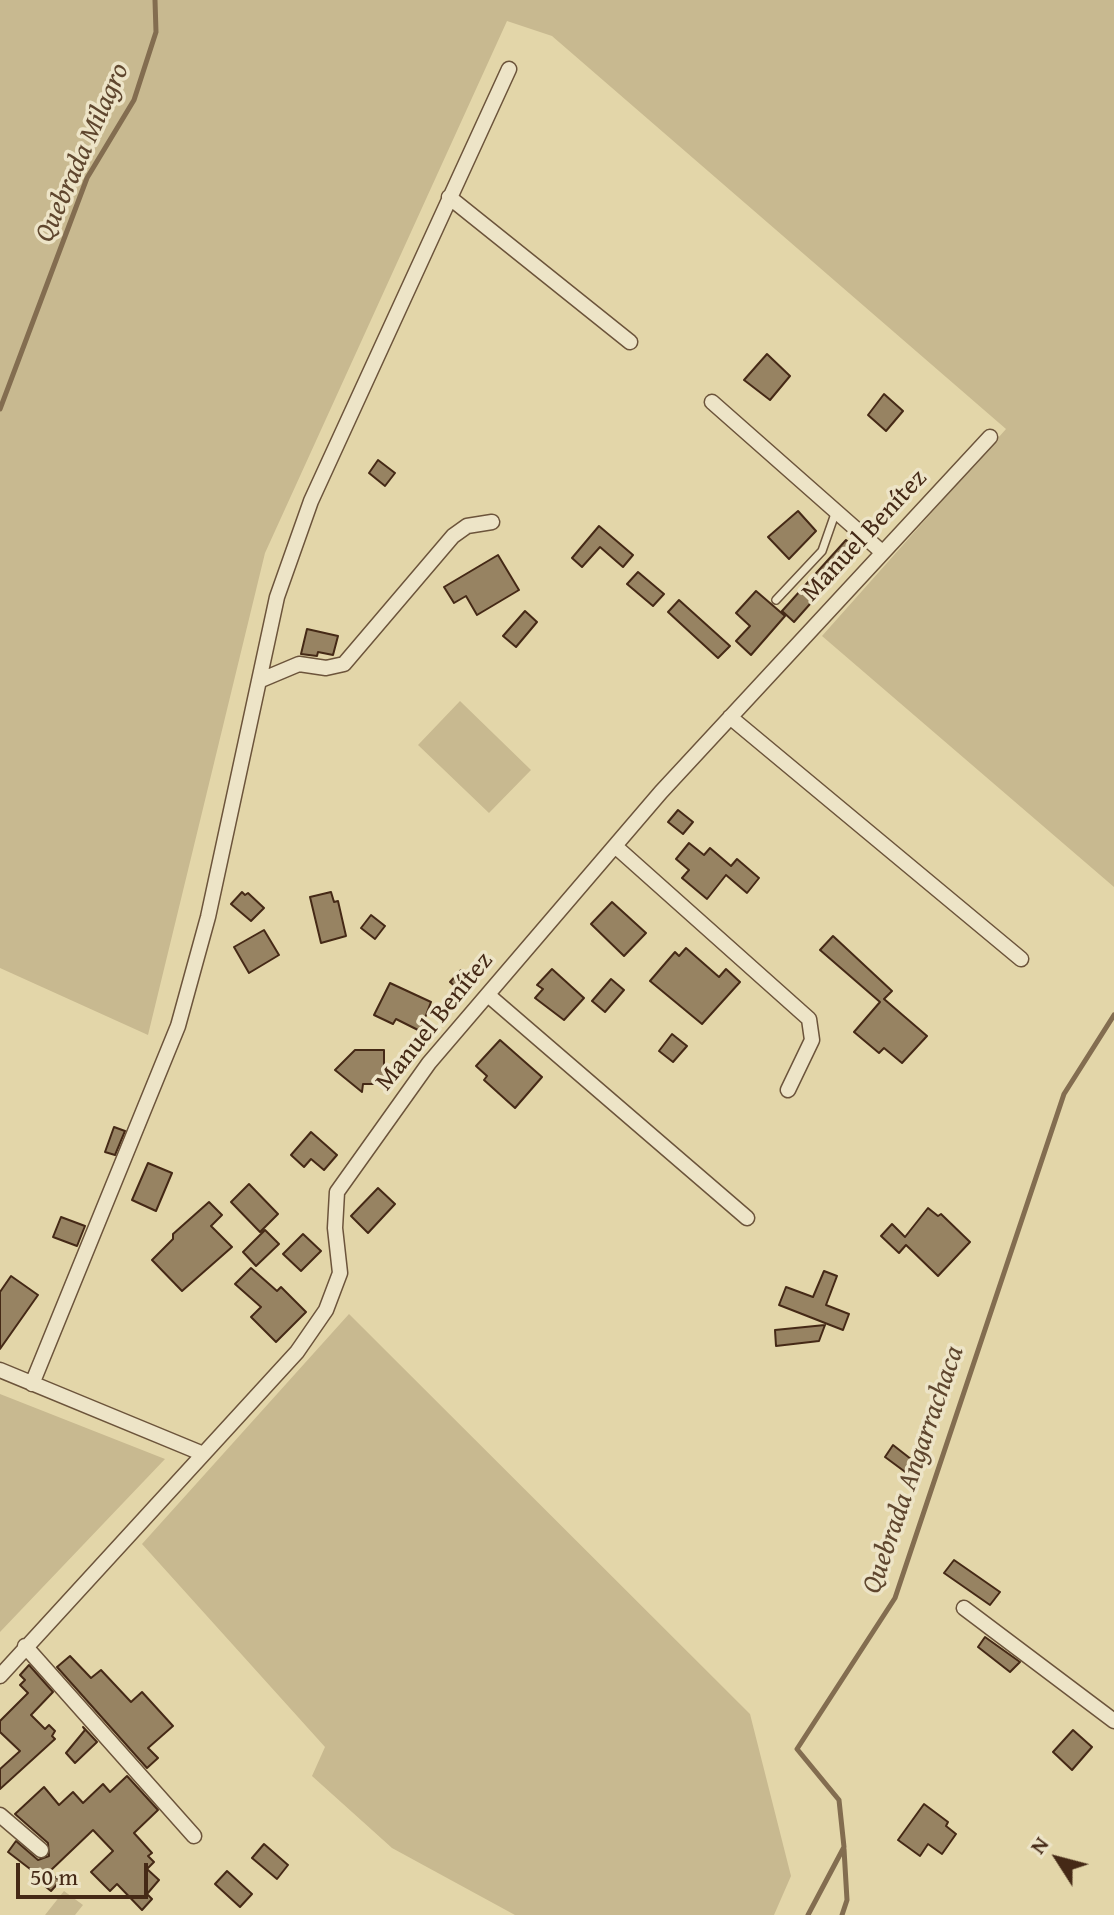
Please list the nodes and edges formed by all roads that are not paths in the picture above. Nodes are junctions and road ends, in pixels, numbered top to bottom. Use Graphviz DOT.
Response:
graph roads {
  1 [pos="509,69"];
  2 [pos="449,197"];
  3 [pos="630,342"];
  4 [pos="712,402"];
  5 [pos="990,437"];
  6 [pos="836,511"];
  7 [pos="492,522"];
  8 [pos="882,552"];
  9 [pos="776,600"];
  10 [pos="261,680"];
  11 [pos="730,717"];
  12 [pos="615,846"];
  13 [pos="1021,959"];
  14 [pos="488,995"];
  15 [pos="788,1090"];
  16 [pos="747,1218"];
  17 [pos="0,1370"];
  18 [pos="32,1384"];
  19 [pos="201,1453"];
  20 [pos="964,1608"];
  21 [pos="25,1646"];
  22 [pos="0,1676"];
  23 [pos="1114,1721"];
  24 [pos="0,1815"];
  25 [pos="194,1836"];
  26 [pos="41,1850"];
  1 -- 2 [label="street"];
  2 -- 3 [label="street"];
  2 -- 10 [label="street"];
  4 -- 6 [label="street"];
  5 -- 8 [label="street, Manuel Benítez"];
  6 -- 8 [label="street"];
  6 -- 9 [label="lane"];
  7 -- 10 [label="street"];
  8 -- 11 [label="street, Manuel Benítez"];
  10 -- 18 [label="street"];
  11 -- 12 [label="street, Manuel Benítez"];
  11 -- 13 [label="street"];
  12 -- 14 [label="street, Manuel Benítez"];
  12 -- 15 [label="street"];
  14 -- 16 [label="street"];
  14 -- 19 [label="street, Manuel Benítez"];
  17 -- 18 [label="street"];
  18 -- 19 [label="street"];
  19 -- 21 [label="street, Manuel Benítez"];
  20 -- 23 [label="street"];
  21 -- 22 [label="street, Manuel Benítez"];
  21 -- 25 [label="street"];
  24 -- 26 [label="street"];
}
